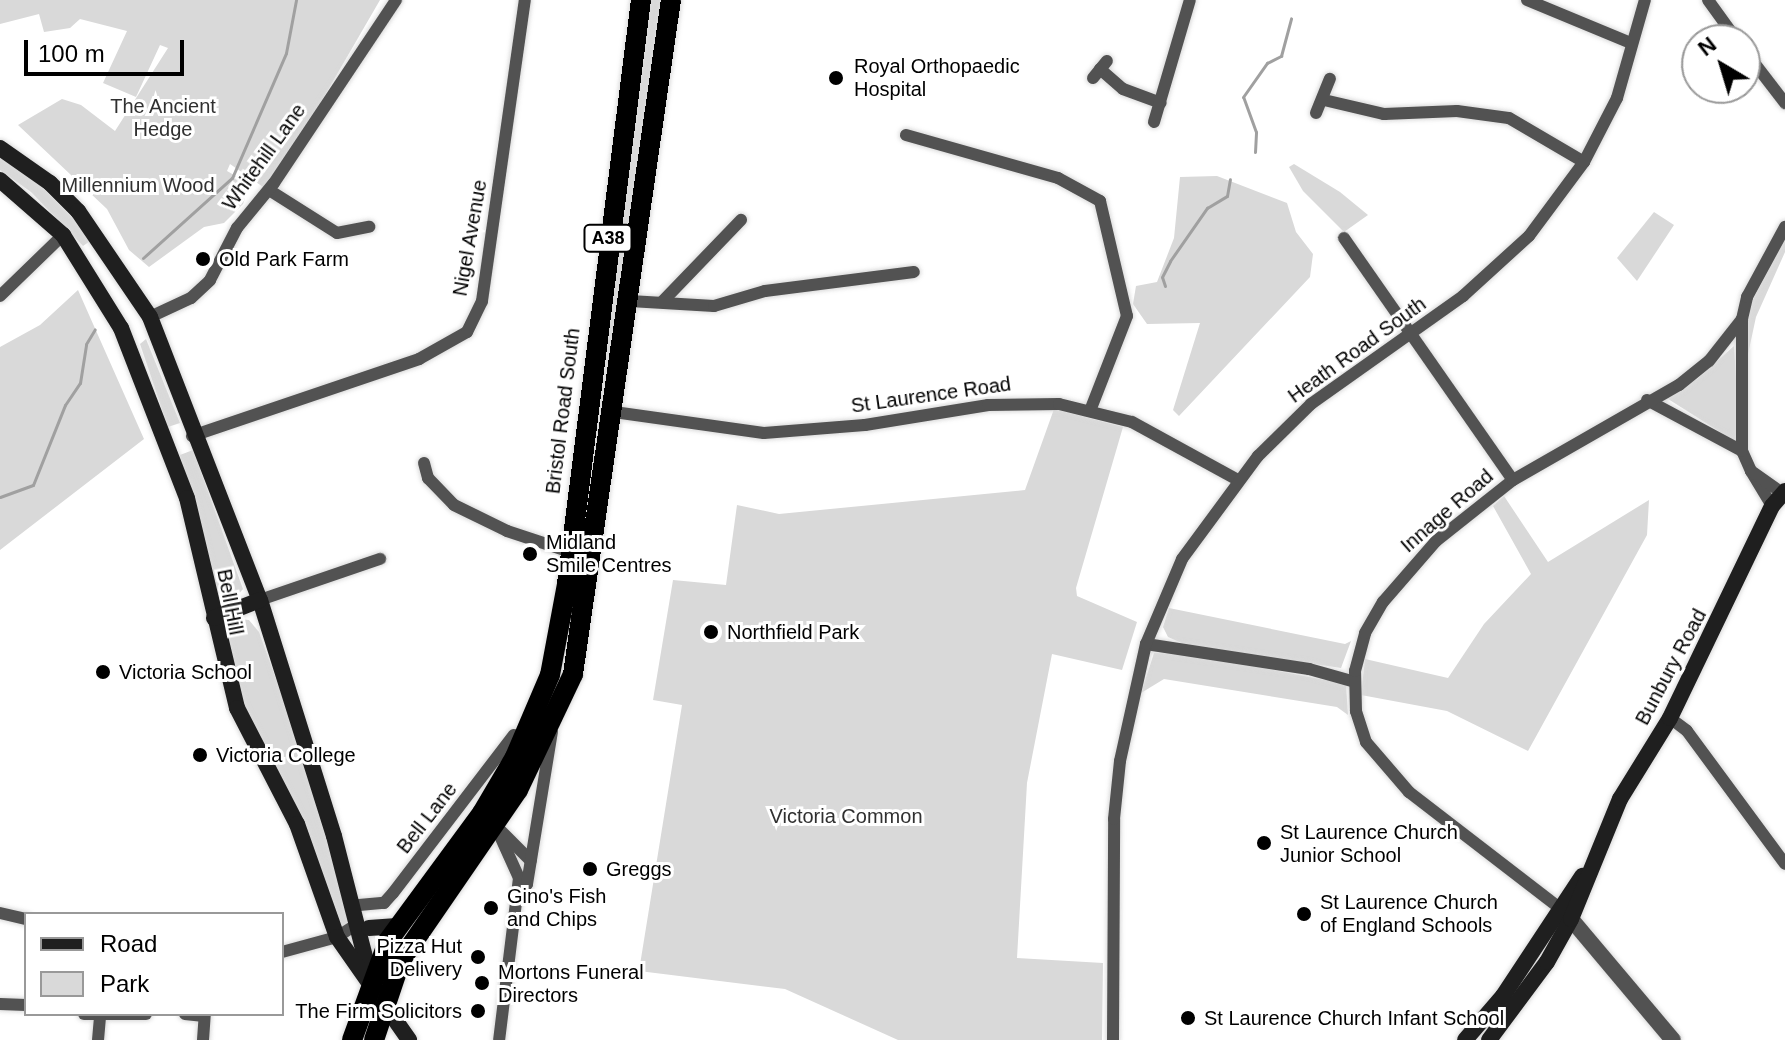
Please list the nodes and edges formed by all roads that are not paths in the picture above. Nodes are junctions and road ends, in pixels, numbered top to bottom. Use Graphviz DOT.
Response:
graph roads {
  1 [pos="396,0"];
  2 [pos="525,0"];
  3 [pos="641,0"];
  4 [pos="671,0"];
  5 [pos="1190,0"];
  6 [pos="1527,0"];
  7 [pos="1645,0"];
  8 [pos="1708,0"];
  9 [pos="1725,24"];
  10 [pos="1631,43"];
  11 [pos="1100,69"];
  12 [pos="1761,72"];
  13 [pos="1330,79"];
  14 [pos="1324,100"];
  15 [pos="1161,103"];
  16 [pos="1785,103"];
  17 [pos="1316,113"];
  18 [pos="1154,122"];
  19 [pos="906,135"];
  20 [pos="0,148"];
  21 [pos="1584,162"];
  22 [pos="0,180"];
  23 [pos="269,190"];
  24 [pos="741,220"];
  25 [pos="369,227"];
  26 [pos="1785,227"];
  27 [pos="63,235"];
  28 [pos="1344,238"];
  29 [pos="914,272"];
  30 [pos="0,296"];
  31 [pos="630,301"];
  32 [pos="662,302"];
  33 [pos="150,317"];
  34 [pos="1742,319"];
  35 [pos="121,328"];
  36 [pos="1413,334"];
  37 [pos="624,347"];
  38 [pos="595,350"];
  39 [pos="1647,400"];
  40 [pos="588,408"];
  41 [pos="1090,411"];
  42 [pos="614,412"];
  43 [pos="192,436"];
  44 [pos="165,446"];
  45 [pos="1742,451"];
  46 [pos="424,463"];
  47 [pos="1238,480"];
  48 [pos="1513,480"];
  49 [pos="1781,496"];
  50 [pos="571,552"];
  51 [pos="380,559"];
  52 [pos="260,600"];
  53 [pos="214,618"];
  54 [pos="1146,644"];
  55 [pos="1355,682"];
  56 [pos="1670,718"];
  57 [pos="552,727"];
  58 [pos="514,735"];
  59 [pos="489,820"];
  60 [pos="531,861"];
  61 [pos="1785,864"];
  62 [pos="342,865"];
  63 [pos="518,896"];
  64 [pos="359,905"];
  65 [pos="0,913"];
  66 [pos="1566,914"];
  67 [pos="24,919"];
  68 [pos="363,926"];
  69 [pos="397,926"];
  70 [pos="337,937"];
  71 [pos="284,951"];
  72 [pos="378,961"];
  73 [pos="382,991"];
  74 [pos="0,1004"];
  75 [pos="24,1005"];
  76 [pos="92,1016"];
  77 [pos="123,1016"];
  78 [pos="204,1016"];
  79 [pos="100,1018"];
  80 [pos="98,1040"];
  81 [pos="203,1040"];
  82 [pos="352,1040"];
  83 [pos="374,1040"];
  84 [pos="411,1040"];
  85 [pos="499,1040"];
  86 [pos="1113,1040"];
  87 [pos="1465,1040"];
  88 [pos="1489,1040"];
  89 [pos="1673,1040"];
  1 -- 23 [label="street, Whitehill Lane"];
  2 -- 43 [label="street, Nigel Avenue"];
  3 -- 38 [label="highway, Bristol Road South / A38"];
  4 -- 31 [label="highway, A38"];
  5 -- 15 [label="street"];
  6 -- 10 [label="street"];
  7 -- 10 [label="street, Heath Road South"];
  8 -- 9 [label="street"];
  10 -- 21 [label="street, Heath Road South"];
  11 -- 15 [label="street"];
  12 -- 16 [label="street"];
  13 -- 14 [label="street"];
  14 -- 17 [label="street"];
  14 -- 21 [label="street"];
  15 -- 18 [label="street"];
  19 -- 41 [label="street"];
  20 -- 33 [label="main road, Bell Hill"];
  21 -- 36 [label="street, Heath Road South"];
  22 -- 27 [label="main road, Bell Hill"];
  23 -- 25 [label="street"];
  23 -- 33 [label="street, Whitehill Lane"];
  24 -- 32 [label="street"];
  26 -- 34 [label="street"];
  27 -- 30 [label="street"];
  27 -- 35 [label="main road, Bell Hill"];
  28 -- 36 [label="street"];
  29 -- 32 [label="street"];
  31 -- 32 [label="street"];
  31 -- 37 [label="highway, A38"];
  33 -- 35 [label="main road"];
  33 -- 43 [label="main road, Bell Hill"];
  34 -- 39 [label="street, Innage Road"];
  34 -- 45 [label="street"];
  35 -- 44 [label="main road, Bell Hill"];
  36 -- 47 [label="street, Heath Road South"];
  36 -- 48 [label="street"];
  37 -- 38 [label="highway"];
  37 -- 42 [label="highway, A38"];
  38 -- 40 [label="highway, Bristol Road South / A38"];
  39 -- 45 [label="street"];
  39 -- 48 [label="street, Innage Road"];
  40 -- 42 [label="highway"];
  40 -- 50 [label="highway, Bristol Road South / A38"];
  41 -- 42 [label="street, St Laurence Road"];
  41 -- 47 [label="street, St Laurence Road"];
  42 -- 57 [label="highway, A38"];
  43 -- 44 [label="main road"];
  43 -- 52 [label="main road, Bell Hill"];
  44 -- 53 [label="main road, Bell Hill"];
  45 -- 49 [label="street"];
  46 -- 50 [label="street"];
  47 -- 54 [label="street, Heath Road South"];
  48 -- 55 [label="street, Innage Road"];
  49 -- 56 [label="main road, Bunbury Road"];
  50 -- 59 [label="highway, Bristol Road South / A38"];
  51 -- 52 [label="street"];
  52 -- 53 [label="main road"];
  52 -- 62 [label="main road, Bell Hill"];
  53 -- 70 [label="main road, Bell Hill"];
  54 -- 55 [label="street"];
  54 -- 86 [label="street, Heath Road South"];
  55 -- 66 [label="street, Innage Road"];
  56 -- 61 [label="street"];
  56 -- 66 [label="main road, Bunbury Road"];
  57 -- 59 [label="highway, A38"];
  57 -- 60 [label="street"];
  58 -- 64 [label="street, Bell Lane"];
  59 -- 60 [label="street"];
  59 -- 63 [label="street"];
  59 -- 69 [label="highway, A38"];
  59 -- 73 [label="highway, A38"];
  60 -- 63 [label="street"];
  62 -- 64 [label="main road, Bell Hill"];
  62 -- 68 [label="main road, Bell Hill"];
  63 -- 85 [label="street"];
  64 -- 68 [label="main road, Bell Hill"];
  65 -- 67 [label="street"];
  66 -- 87 [label="main road, Bunbury Road"];
  66 -- 88 [label="main road, Bunbury Road"];
  66 -- 89 [label="street"];
  68 -- 69 [label="main road"];
  68 -- 70 [label="street"];
  68 -- 72 [label="main road, Bell Hill"];
  68 -- 73 [label="main road, Bell Hill"];
  69 -- 72 [label="highway, A38"];
  70 -- 71 [label="street"];
  70 -- 73 [label="main road, Bell Hill"];
  72 -- 73 [label="highway, A38"];
  73 -- 82 [label="highway, A38"];
  73 -- 83 [label="highway, A38"];
  73 -- 84 [label="main road"];
  74 -- 75 [label="street"];
  76 -- 79 [label="street"];
  77 -- 79 [label="street"];
  78 -- 81 [label="street"];
  79 -- 80 [label="street"];
}
